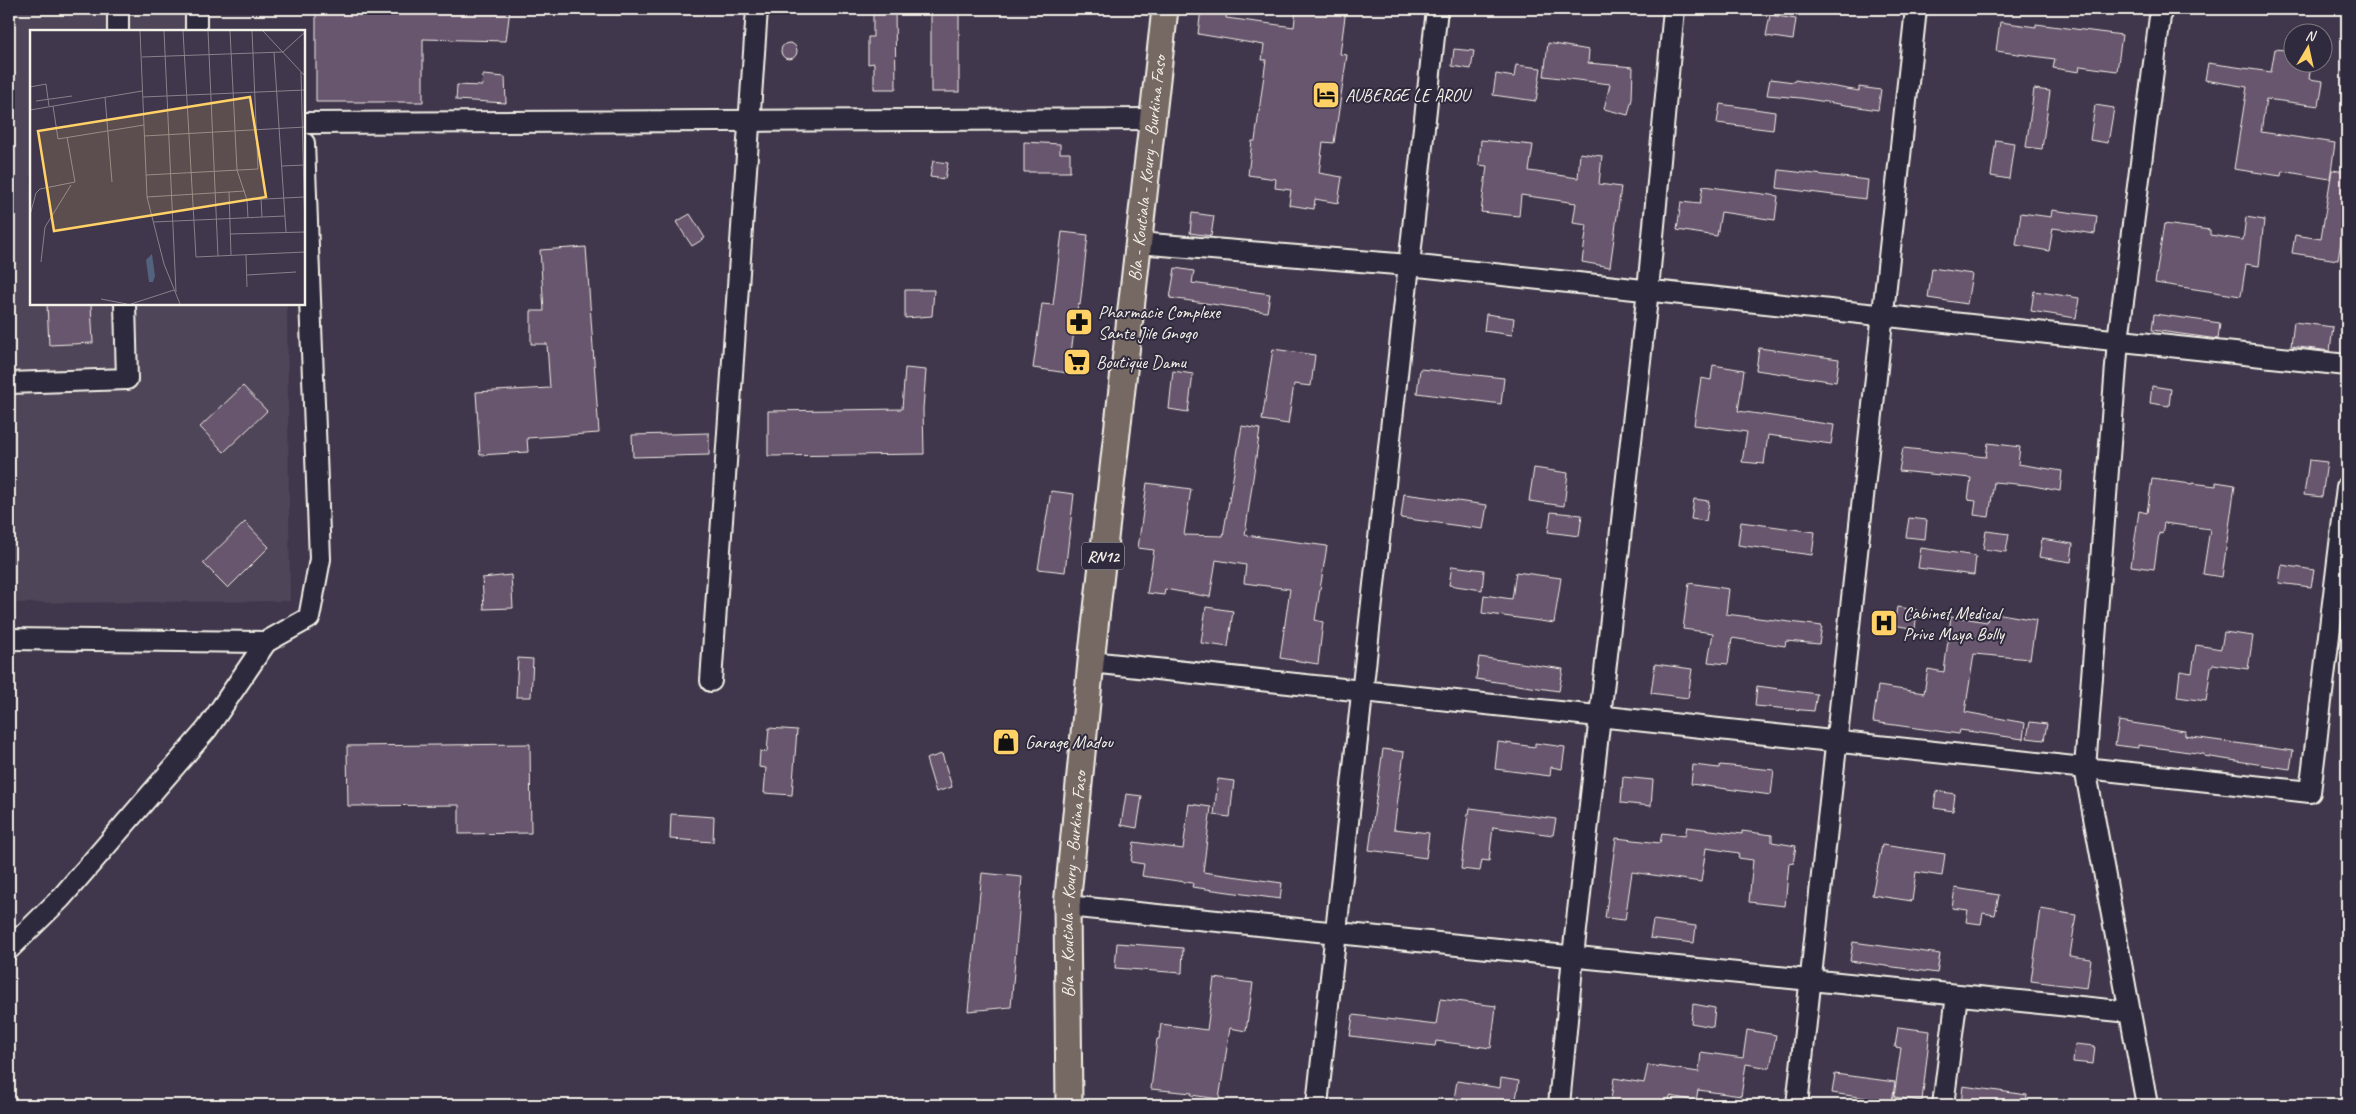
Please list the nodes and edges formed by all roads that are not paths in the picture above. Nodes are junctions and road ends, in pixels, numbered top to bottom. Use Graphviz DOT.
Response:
graph roads {
  1 [pos="118,9"];
  2 [pos="196,9"];
  3 [pos="757,9"];
  4 [pos="1164,9"];
  5 [pos="1437,9"];
  6 [pos="1674,9"];
  7 [pos="1916,9"];
  8 [pos="2160,9"];
  9 [pos="118,30"];
  10 [pos="196,30"];
  11 [pos="1152,119"];
  12 [pos="749,120"];
  13 [pos="305,123"];
  14 [pos="305,169"];
  15 [pos="1138,243"];
  16 [pos="1409,265"];
  17 [pos="1648,290"];
  18 [pos="125,305"];
  19 [pos="1883,315"];
  20 [pos="2118,340"];
  21 [pos="2347,365"];
  22 [pos="9,383"];
  23 [pos="2347,487"];
  24 [pos="9,639"];
  25 [pos="266,642"];
  26 [pos="1091,662"];
  27 [pos="711,681"];
  28 [pos="1362,691"];
  29 [pos="1600,716"];
  30 [pos="1836,741"];
  31 [pos="2086,768"];
  32 [pos="1067,906"];
  33 [pos="1336,933"];
  34 [pos="9,949"];
  35 [pos="1573,956"];
  36 [pos="1810,980"];
  37 [pos="1958,995"];
  38 [pos="2130,1012"];
  39 [pos="1069,1105"];
  40 [pos="1317,1105"];
  41 [pos="1559,1105"];
  42 [pos="1796,1105"];
  43 [pos="1943,1105"];
  44 [pos="2148,1105"];
  1 -- 9 [label="street"];
  2 -- 10 [label="street"];
  3 -- 12 [label="street"];
  4 -- 11 [label="main road, Bla - Koutiala - Koury - Burkina Faso / RN12"];
  5 -- 16 [label="street"];
  6 -- 17 [label="street"];
  7 -- 19 [label="street"];
  8 -- 20 [label="street"];
  11 -- 12 [label="street"];
  11 -- 15 [label="main road, Bla - Koutiala - Koury - Burkina Faso / RN12"];
  12 -- 13 [label="street"];
  12 -- 27 [label="street"];
  14 -- 25 [label="street"];
  15 -- 16 [label="street"];
  15 -- 26 [label="main road, Bla - Koutiala - Koury - Burkina Faso / RN12"];
  16 -- 17 [label="street"];
  16 -- 28 [label="street"];
  17 -- 19 [label="street"];
  17 -- 29 [label="street"];
  18 -- 22 [label="street"];
  19 -- 20 [label="street"];
  19 -- 30 [label="street"];
  20 -- 21 [label="street"];
  20 -- 31 [label="street"];
  23 -- 31 [label="street"];
  24 -- 25 [label="street"];
  25 -- 34 [label="street"];
  26 -- 28 [label="street"];
  26 -- 32 [label="main road, Bla - Koutiala - Koury - Burkina Faso / RN12"];
  28 -- 29 [label="street"];
  28 -- 33 [label="street"];
  29 -- 30 [label="street"];
  29 -- 35 [label="street"];
  30 -- 31 [label="street"];
  30 -- 36 [label="street"];
  31 -- 38 [label="street"];
  32 -- 33 [label="street"];
  32 -- 39 [label="main road, Bla - Koutiala - Koury - Burkina Faso / RN12"];
  33 -- 35 [label="street"];
  33 -- 40 [label="street"];
  35 -- 36 [label="street"];
  35 -- 41 [label="street"];
  36 -- 37 [label="street"];
  36 -- 42 [label="street"];
  37 -- 38 [label="street"];
  37 -- 43 [label="street"];
  38 -- 44 [label="street"];
}
